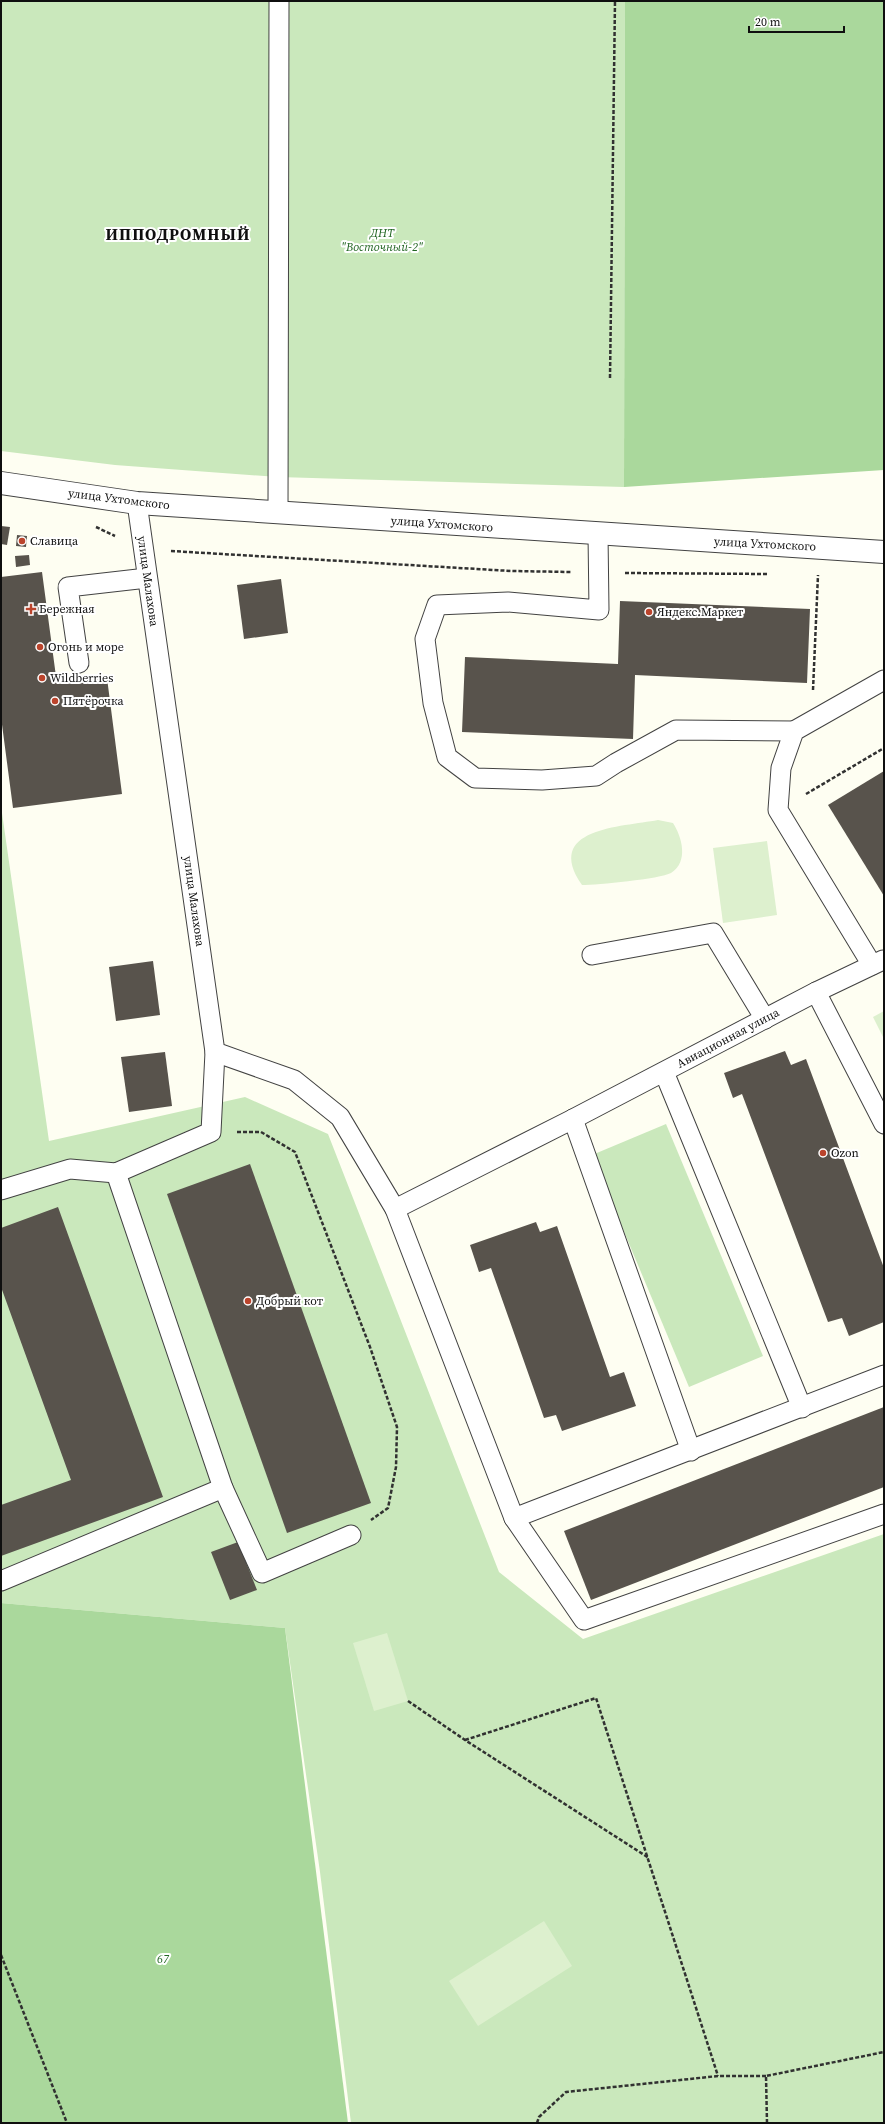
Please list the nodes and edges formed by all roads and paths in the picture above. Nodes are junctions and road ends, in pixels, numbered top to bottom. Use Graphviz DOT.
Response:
graph roads {
  1 [pos="279,1"];
  2 [pos="614,1"];
  3 [pos="610,378"];
  4 [pos="1,483"];
  5 [pos="137,503"];
  6 [pos="278,512"];
  7 [pos="92,525"];
  8 [pos="598,534"];
  9 [pos="143,550"];
  10 [pos="884,552"];
  11 [pos="598,572"];
  12 [pos="771,574"];
  13 [pos="810,575"];
  14 [pos="818,575"];
  15 [pos="825,575"];
  16 [pos="147,578"];
  17 [pos="78,663"];
  18 [pos="884,680"];
  19 [pos="812,721"];
  20 [pos="794,731"];
  21 [pos="884,748"];
  22 [pos="778,810"];
  23 [pos="592,955"];
  24 [pos="878,962"];
  25 [pos="816,992"];
  26 [pos="764,1019"];
  27 [pos="215,1052"];
  28 [pos="664,1072"];
  29 [pos="573,1119"];
  30 [pos="884,1124"];
  31 [pos="211,1132"];
  32 [pos="116,1173"];
  33 [pos="1,1190"];
  34 [pos="395,1209"];
  35 [pos="884,1376"];
  36 [pos="802,1408"];
  37 [pos="691,1451"];
  38 [pos="223,1488"];
  39 [pos="884,1514"];
  40 [pos="514,1518"];
  41 [pos="351,1535"];
  42 [pos="1,1581"];
  43 [pos="408,1701"];
  44 [pos="465,1740"];
  45 [pos="649,1858"];
  46 [pos="1,1955"];
  47 [pos="884,2052"];
  48 [pos="718,2076"];
  49 [pos="766,2076"];
  50 [pos="68,2123"];
  51 [pos="537,2123"];
  52 [pos="767,2123"];
  1 -- 6 [label="lane"];
  2 -- 3 [label="path"];
  4 -- 5 [label="street, улица Ухтомского"];
  5 -- 6 [label="street, улица Ухтомского"];
  5 -- 9 [label="lane, улица Малахова"];
  6 -- 8 [label="street, улица Ухтомского"];
  7 -- 9 [label="path"];
  8 -- 10 [label="street, улица Ухтомского"];
  8 -- 11 [label="lane"];
  9 -- 11 [label="path"];
  9 -- 16 [label="lane, улица Малахова"];
  11 -- 12 [label="path"];
  11 -- 20 [label="lane"];
  13 -- 14 [label="path"];
  14 -- 15 [label="path"];
  14 -- 19 [label="path"];
  16 -- 17 [label="lane"];
  16 -- 27 [label="lane, улица Малахова"];
  18 -- 19 [label="lane"];
  19 -- 20 [label="lane"];
  20 -- 22 [label="lane"];
  21 -- 22 [label="path"];
  22 -- 24 [label="lane"];
  23 -- 26 [label="lane"];
  24 -- 25 [label="lane, Авиационная улица"];
  25 -- 26 [label="lane, Авиационная улица"];
  25 -- 30 [label="lane"];
  26 -- 28 [label="lane, Авиационная улица"];
  27 -- 31 [label="lane, улица Малахова"];
  27 -- 34 [label="lane"];
  28 -- 29 [label="lane, Авиационная улица"];
  28 -- 36 [label="lane"];
  29 -- 34 [label="lane, Авиационная улица"];
  29 -- 37 [label="lane"];
  31 -- 32 [label="lane"];
  31 -- 41 [label="path"];
  32 -- 33 [label="lane"];
  32 -- 38 [label="lane"];
  34 -- 40 [label="lane"];
  35 -- 36 [label="lane"];
  36 -- 37 [label="lane"];
  37 -- 40 [label="lane"];
  38 -- 41 [label="lane"];
  38 -- 42 [label="lane"];
  39 -- 40 [label="lane"];
  43 -- 44 [label="path"];
  44 -- 45 [label="path"];
  44 -- 45 [label="path"];
  45 -- 48 [label="path"];
  46 -- 50 [label="path"];
  47 -- 49 [label="path"];
  48 -- 49 [label="path"];
  48 -- 51 [label="path"];
  49 -- 52 [label="path"];
}
